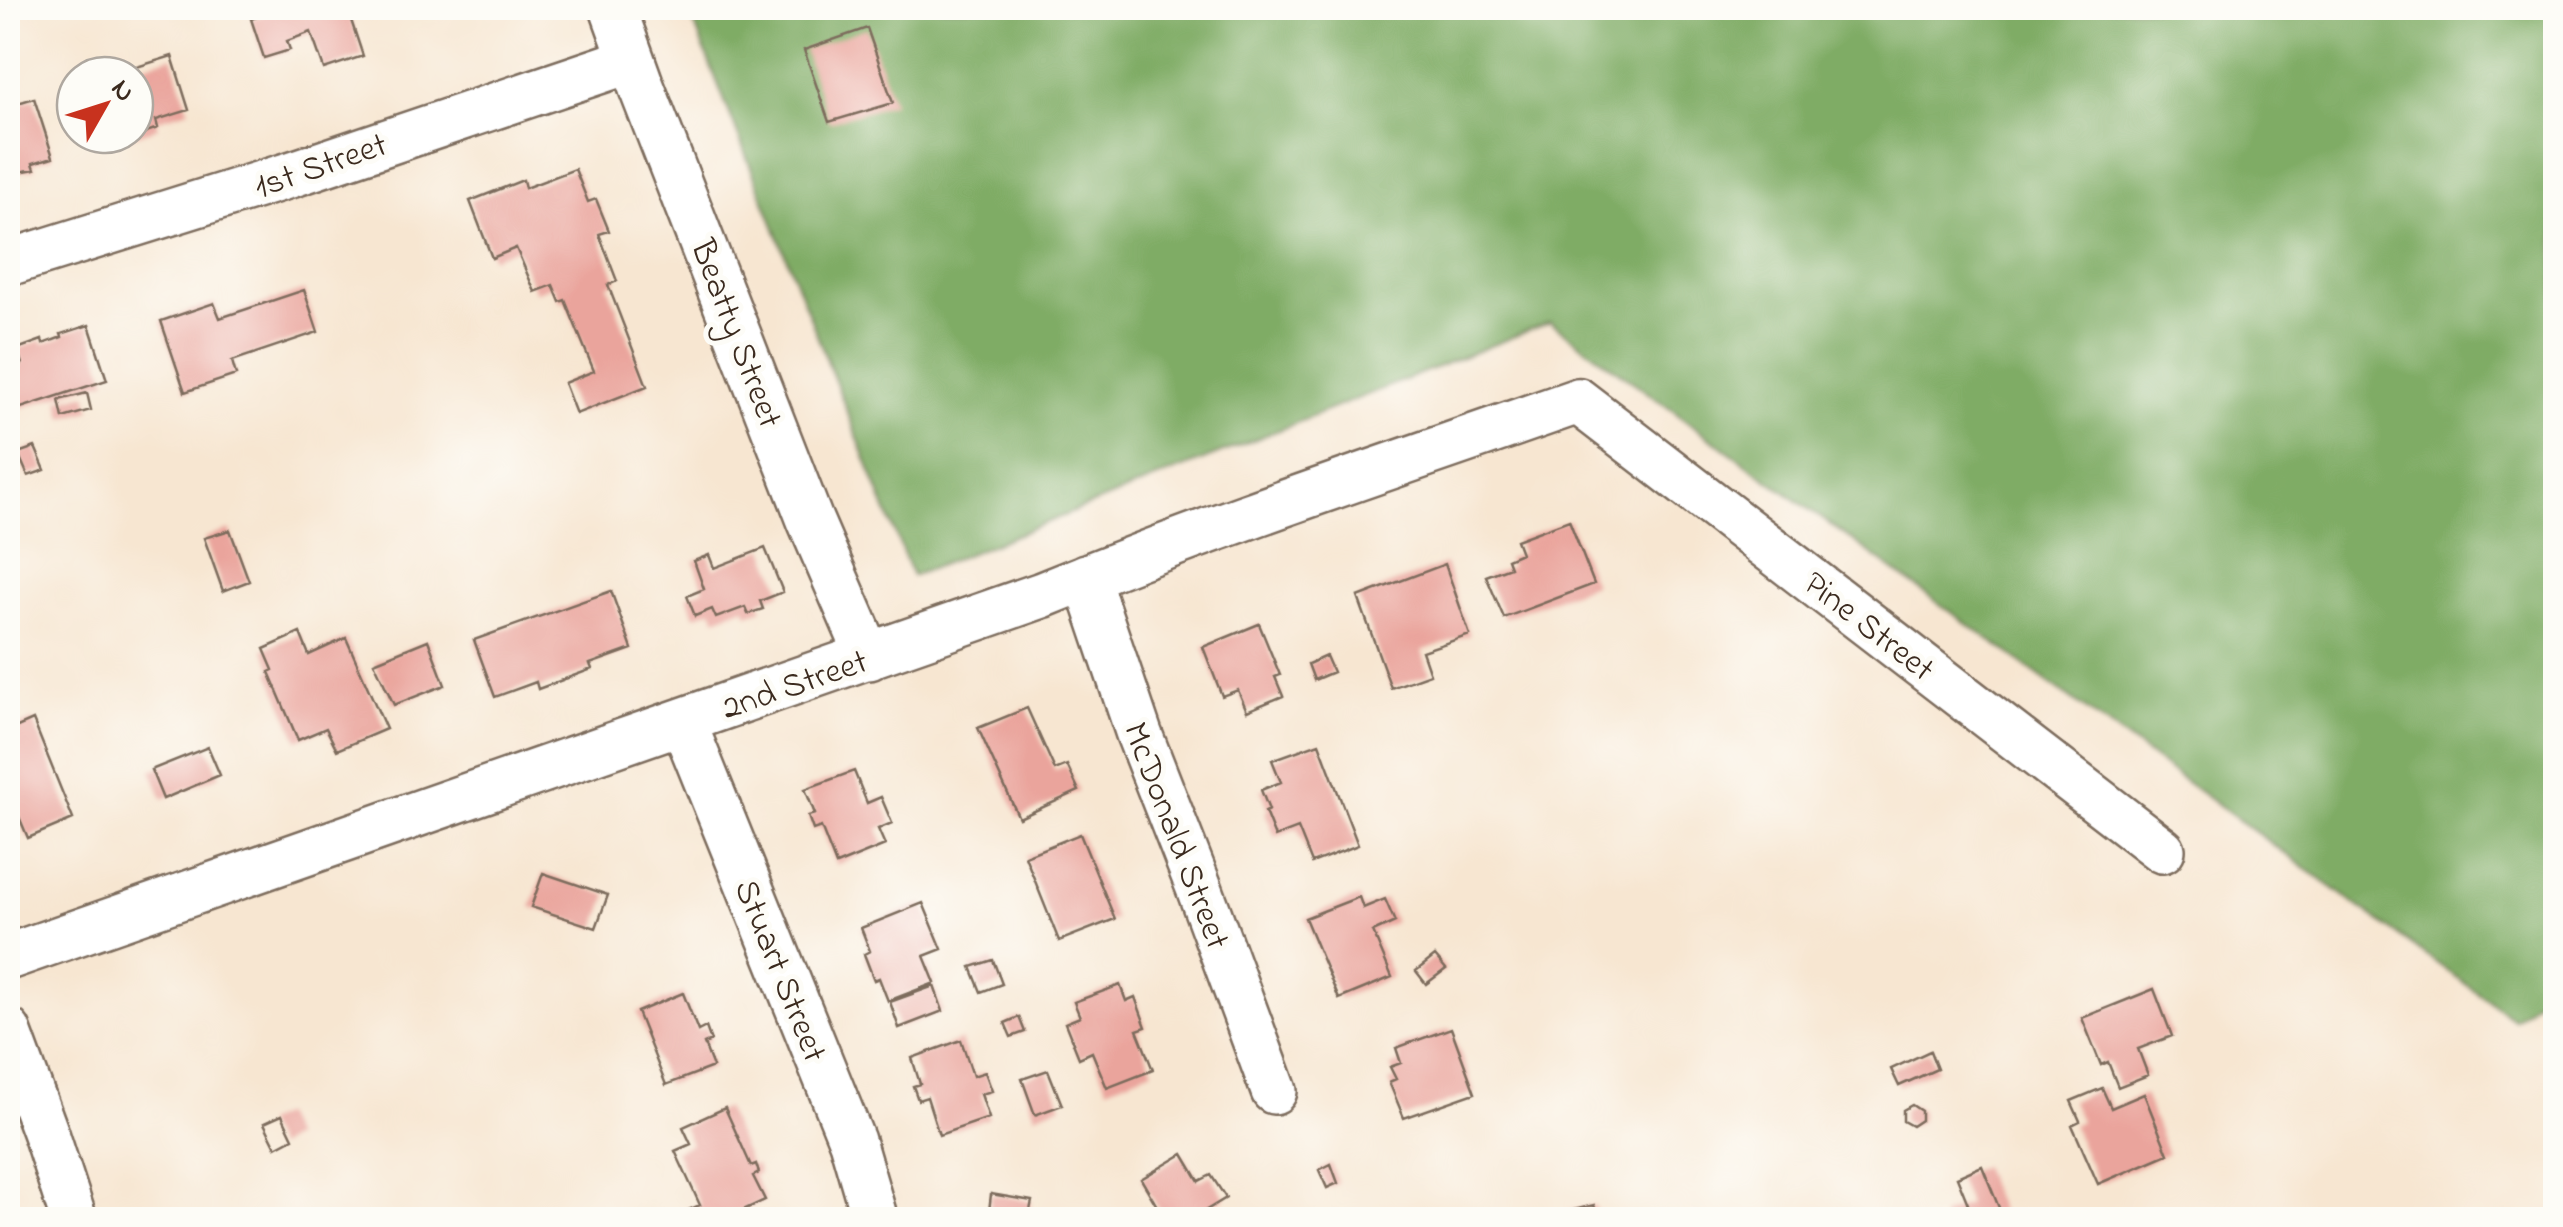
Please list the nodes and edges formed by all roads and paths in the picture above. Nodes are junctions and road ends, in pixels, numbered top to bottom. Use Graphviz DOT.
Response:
graph roads {
  1 [pos="613,8"];
  2 [pos="631,60"];
  3 [pos="8,263"];
  4 [pos="1578,401"];
  5 [pos="1086,577"];
  6 [pos="869,657"];
  7 [pos="683,722"];
  8 [pos="2162,850"];
  9 [pos="8,957"];
  10 [pos="8,1030"];
  11 [pos="1274,1091"];
  12 [pos="74,1220"];
  13 [pos="875,1220"];
  1 -- 2 [label="street, Beatty Street"];
  2 -- 3 [label="street, 1st Street"];
  2 -- 6 [label="street, Beatty Street"];
  4 -- 5 [label="street, 2nd Street"];
  4 -- 8 [label="street, Pine Street"];
  5 -- 6 [label="street, 2nd Street"];
  5 -- 11 [label="street, McDonald Street"];
  6 -- 7 [label="street, 2nd Street"];
  7 -- 9 [label="street, 2nd Street"];
  7 -- 13 [label="street, Stuart Street"];
  10 -- 12 [label="street"];
}
